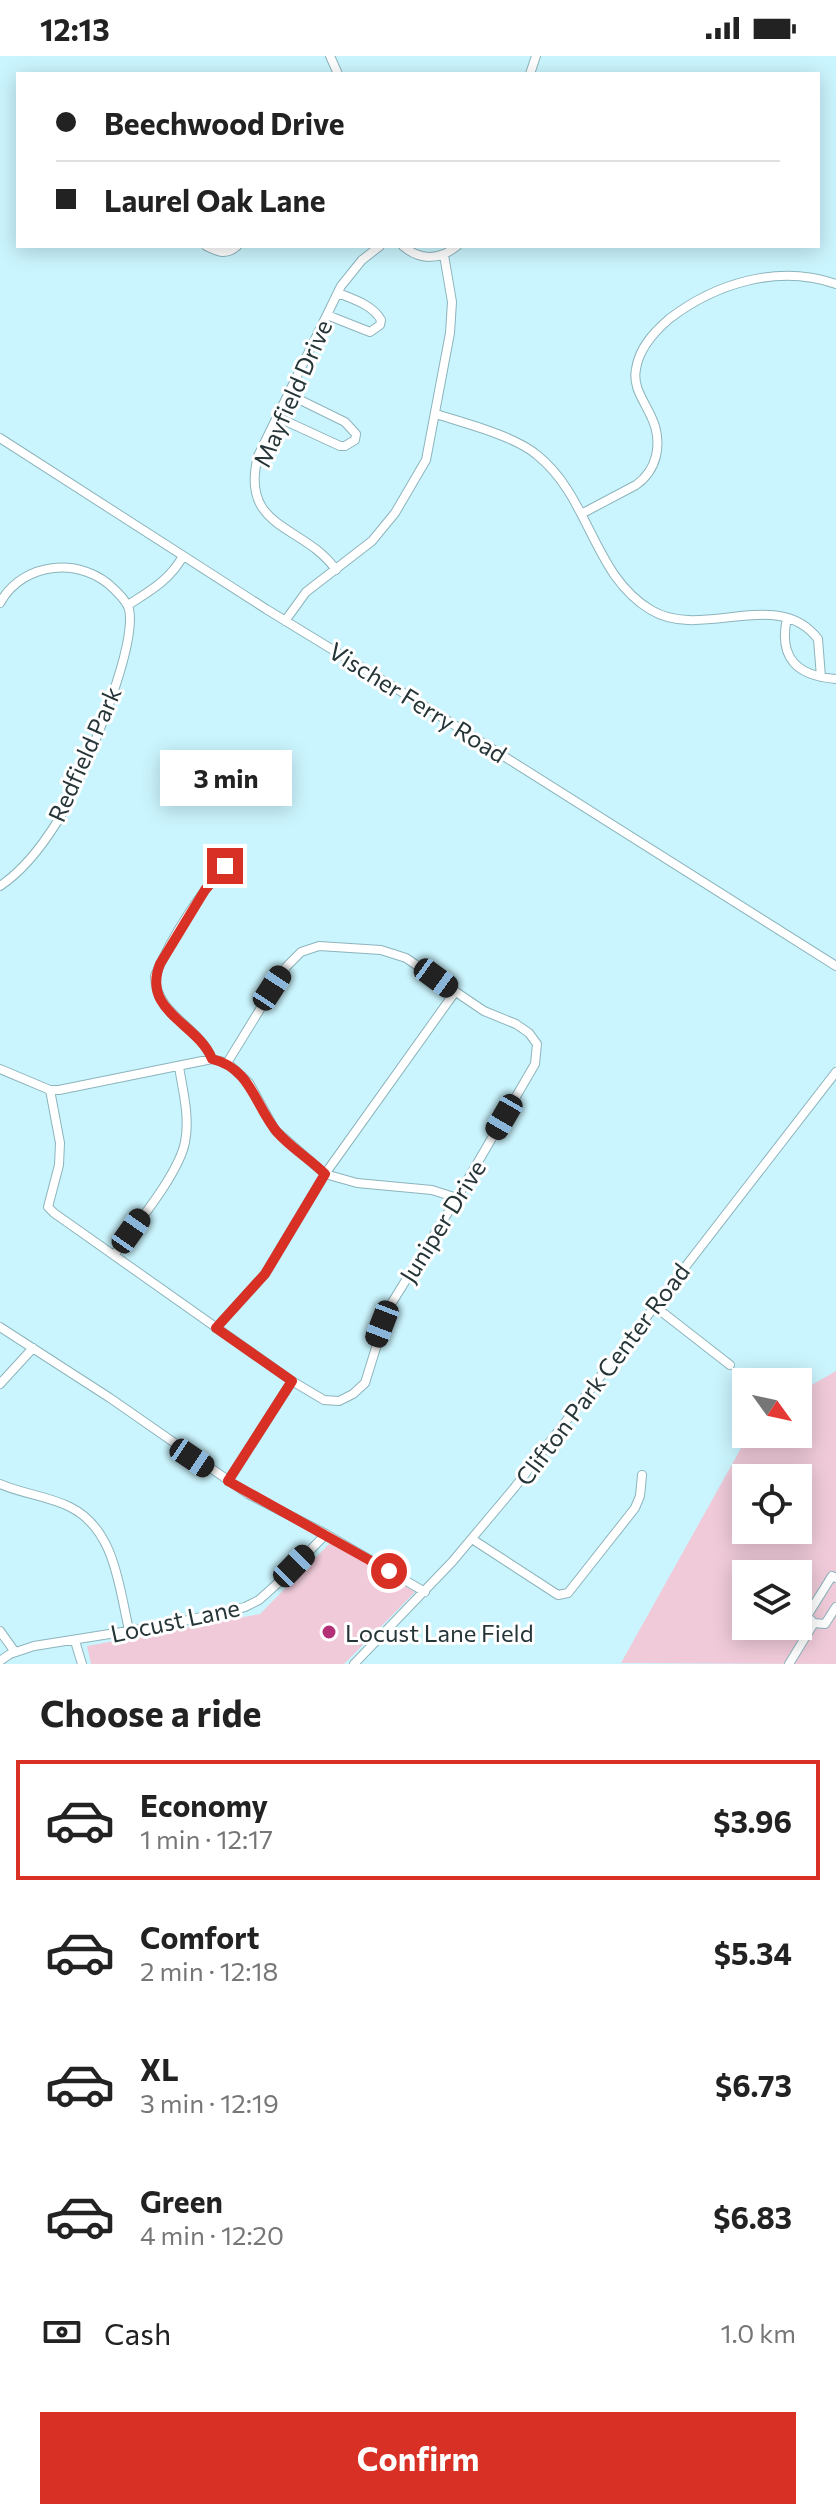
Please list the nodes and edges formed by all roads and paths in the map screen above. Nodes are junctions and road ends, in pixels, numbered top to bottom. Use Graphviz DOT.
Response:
graph roads {
  1 [pos="210,248"];
  2 [pos="232,248"];
  3 [pos="378,248"];
  4 [pos="407,248"];
  5 [pos="454,248"];
  6 [pos="444,255"];
  7 [pos="836,284"];
  8 [pos="338,293"];
  9 [pos="327,315"];
  10 [pos="288,394"];
  11 [pos="436,414"];
  12 [pos="277,417"];
  13 [pos="0,438"];
  14 [pos="583,513"];
  15 [pos="183,556"];
  16 [pos="336,570"];
  17 [pos="0,603"];
  18 [pos="128,605"];
  19 [pos="787,618"];
  20 [pos="285,621"];
  21 [pos="821,677"];
  22 [pos="836,679"];
  23 [pos="233,860"];
  24 [pos="0,886"];
  25 [pos="836,966"];
  26 [pos="455,992"];
  27 [pos="212,1059"];
  28 [pos="227,1063"];
  29 [pos="179,1067"];
  30 [pos="0,1069"];
  31 [pos="836,1072"];
  32 [pos="50,1090"];
  33 [pos="325,1174"];
  34 [pos="457,1198"];
  35 [pos="115,1254"];
  36 [pos="653,1305"];
  37 [pos="0,1327"];
  38 [pos="216,1328"];
  39 [pos="33,1348"];
  40 [pos="730,1365"];
  41 [pos="292,1381"];
  42 [pos="0,1384"];
  43 [pos="642,1475"];
  44 [pos="228,1481"];
  45 [pos="0,1484"];
  46 [pos="326,1534"];
  47 [pos="472,1539"];
  48 [pos="836,1578"];
  49 [pos="425,1592"];
  50 [pos="836,1607"];
  51 [pos="814,1623"];
  52 [pos="129,1630"];
  53 [pos="0,1631"];
  54 [pos="75,1641"];
  55 [pos="15,1652"];
  56 [pos="0,1661"];
  57 [pos="82,1664"];
  58 [pos="354,1664"];
  59 [pos="789,1664"];
  1 -- 2 [label="street"];
  3 -- 8 [label="street, Mayfield Drive"];
  4 -- 6 [label="street"];
  5 -- 6 [label="street"];
  6 -- 11 [label="street"];
  7 -- 14 [label="street"];
  8 -- 9 [label="street, Mayfield Drive"];
  8 -- 9 [label="street"];
  9 -- 10 [label="street, Mayfield Drive"];
  10 -- 12 [label="street, Mayfield Drive"];
  10 -- 12 [label="street"];
  11 -- 14 [label="street"];
  11 -- 16 [label="street"];
  12 -- 16 [label="street, Mayfield Drive"];
  13 -- 15 [label="street, Vischer Ferry Road"];
  14 -- 19 [label="street"];
  15 -- 18 [label="street"];
  15 -- 20 [label="street, Vischer Ferry Road"];
  16 -- 20 [label="street"];
  17 -- 18 [label="street"];
  18 -- 24 [label="street, Redfield Park"];
  19 -- 21 [label="street"];
  19 -- 21 [label="street"];
  20 -- 25 [label="street, Vischer Ferry Road"];
  21 -- 22 [label="street"];
  23 -- 27 [label="street"];
  26 -- 28 [label="street"];
  26 -- 33 [label="street"];
  26 -- 34 [label="street, Juniper Drive"];
  27 -- 28 [label="street"];
  27 -- 29 [label="street"];
  28 -- 33 [label="street"];
  29 -- 32 [label="street"];
  29 -- 35 [label="street"];
  30 -- 32 [label="street"];
  31 -- 36 [label="street, Clifton Park Center Road"];
  32 -- 35 [label="street, Juniper Drive"];
  33 -- 34 [label="street"];
  33 -- 38 [label="street"];
  34 -- 41 [label="street, Juniper Drive"];
  35 -- 38 [label="street, Juniper Drive"];
  36 -- 40 [label="street"];
  36 -- 47 [label="street, Clifton Park Center Road"];
  37 -- 39 [label="street"];
  38 -- 41 [label="street, Juniper Drive"];
  39 -- 42 [label="street"];
  39 -- 44 [label="street"];
  41 -- 44 [label="street"];
  43 -- 47 [label="street"];
  44 -- 46 [label="street"];
  45 -- 52 [label="street"];
  46 -- 49 [label="street"];
  46 -- 52 [label="street, Locust Lane"];
  47 -- 49 [label="street, Clifton Park Center Road"];
  48 -- 51 [label="street"];
  49 -- 58 [label="street, Clifton Park Center Road"];
  50 -- 51 [label="street"];
  51 -- 59 [label="street"];
  52 -- 54 [label="street, Locust Lane"];
  53 -- 55 [label="street"];
  54 -- 55 [label="street, Locust Lane"];
  54 -- 57 [label="street"];
  55 -- 56 [label="street, Locust Lane"];
}
